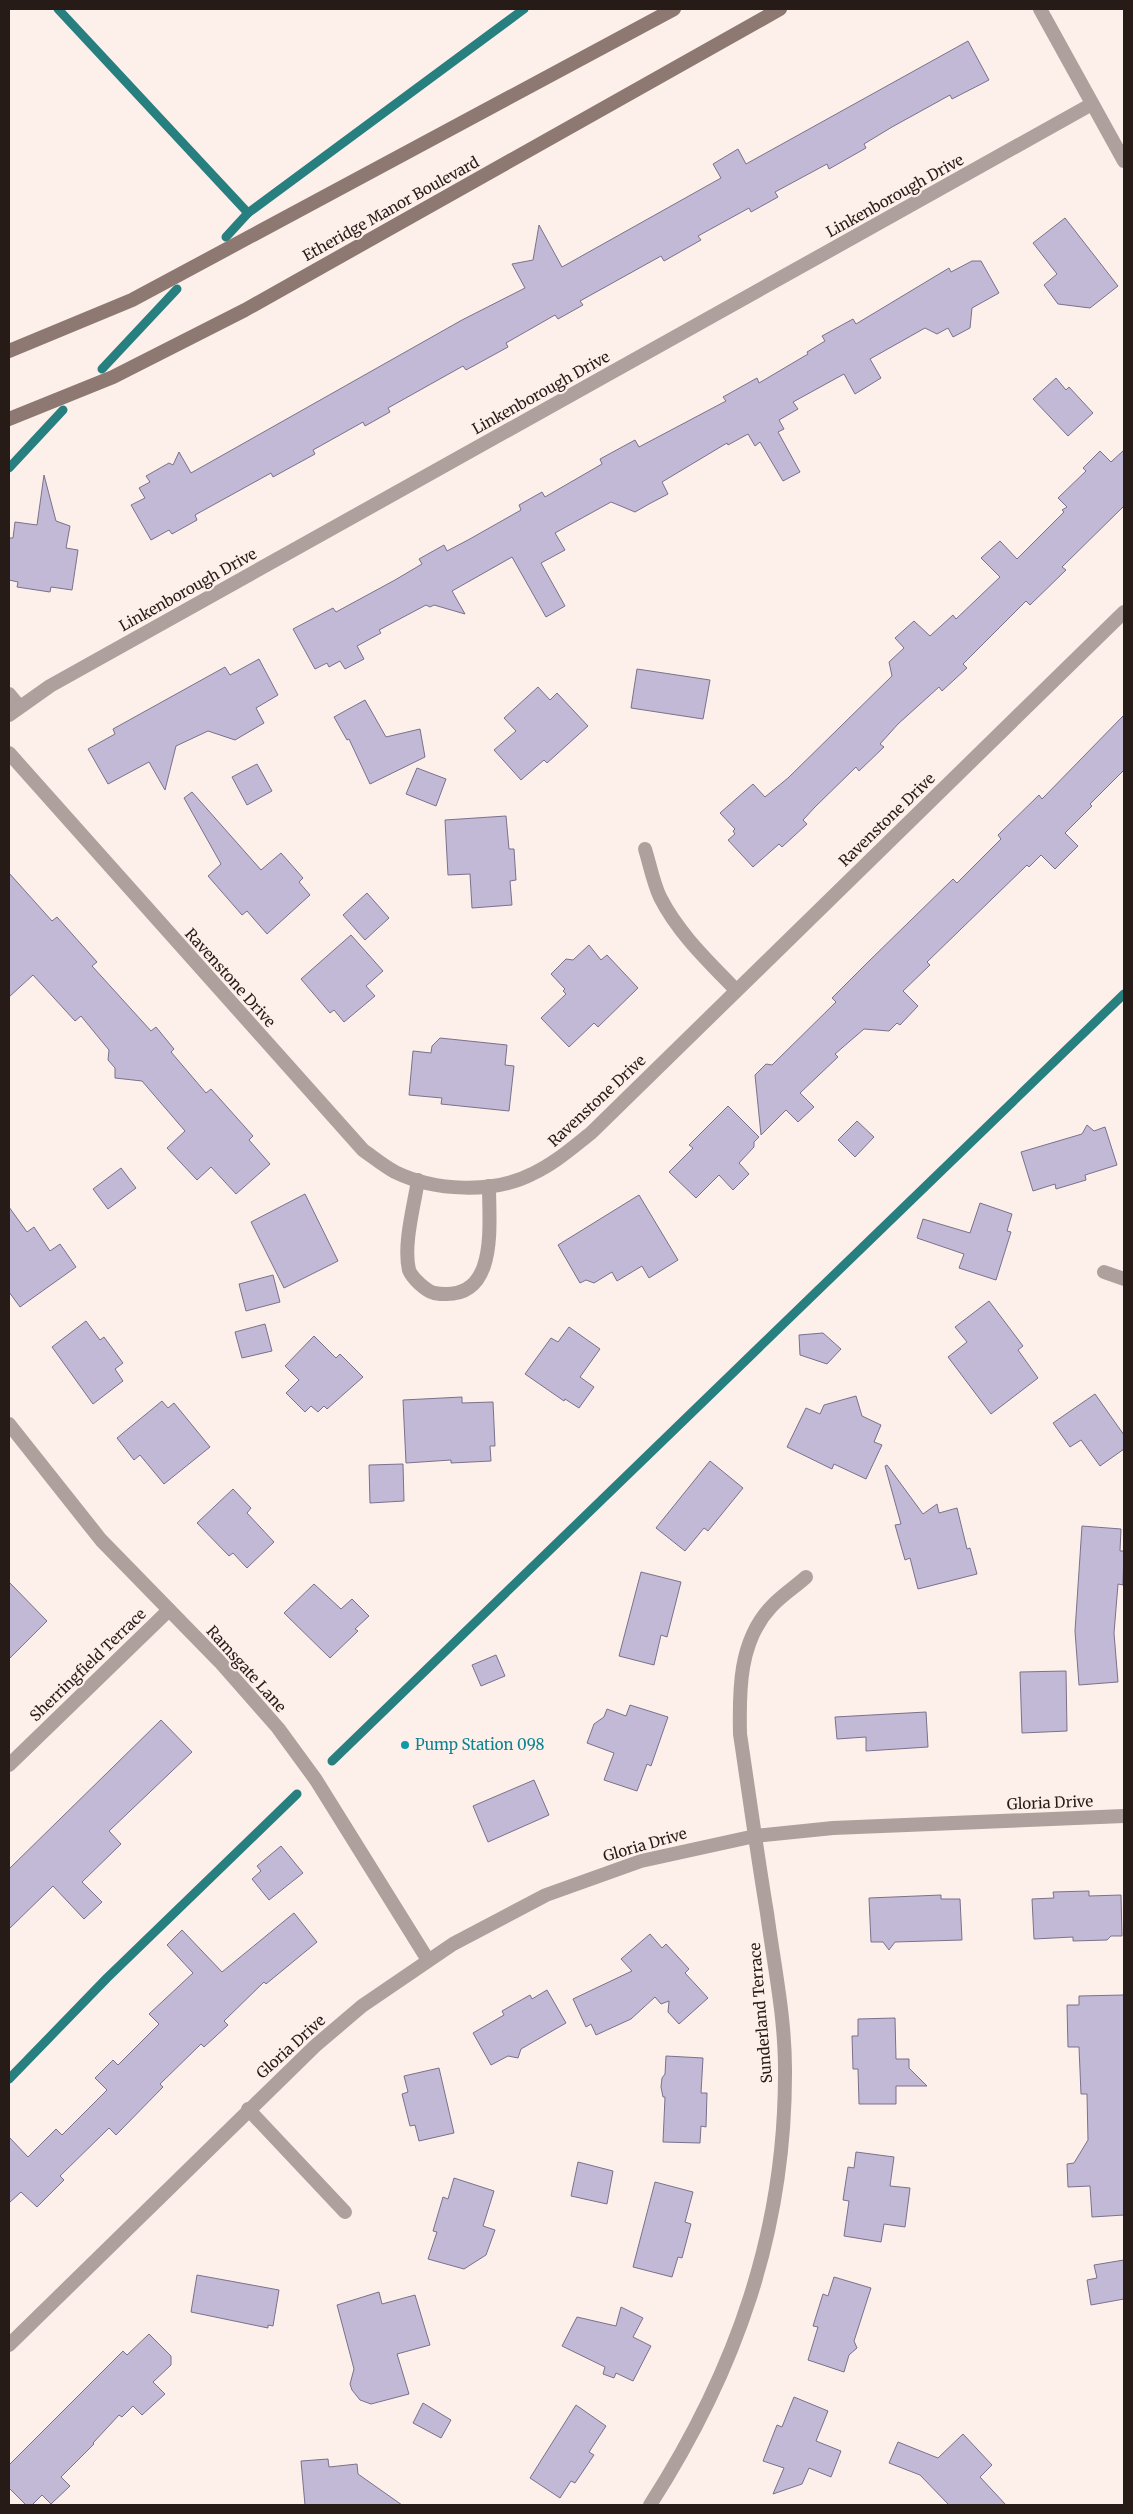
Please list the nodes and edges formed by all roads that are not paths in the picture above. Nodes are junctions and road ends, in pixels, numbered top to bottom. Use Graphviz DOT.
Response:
graph roads {
  1 [pos="674,9"];
  2 [pos="780,9"];
  3 [pos="1040,9"];
  4 [pos="1092,104"];
  5 [pos="1124,161"];
  6 [pos="9,351"];
  7 [pos="9,419"];
  8 [pos="1124,612"];
  9 [pos="9,694"];
  10 [pos="14,710"];
  11 [pos="9,753"];
  12 [pos="645,849"];
  13 [pos="736,990"];
  14 [pos="418,1180"];
  15 [pos="489,1186"];
  16 [pos="1104,1272"];
  17 [pos="1124,1279"];
  18 [pos="9,1424"];
  19 [pos="806,1577"];
  20 [pos="168,1610"];
  21 [pos="9,1765"];
  22 [pos="1124,1816"];
  23 [pos="755,1836"];
  24 [pos="428,1960"];
  25 [pos="248,2109"];
  26 [pos="345,2212"];
  27 [pos="9,2344"];
  28 [pos="650,2505"];
  1 -- 6 [label="main road"];
  2 -- 7 [label="main road, Etheridge Manor Boulevard"];
  3 -- 4 [label="street"];
  4 -- 5 [label="street"];
  4 -- 10 [label="street, Linkenborough Drive"];
  8 -- 13 [label="street, Ravenstone Drive"];
  9 -- 10 [label="street"];
  11 -- 14 [label="street, Ravenstone Drive"];
  12 -- 13 [label="street"];
  13 -- 15 [label="street, Ravenstone Drive"];
  14 -- 15 [label="street, Ravenstone Drive"];
  14 -- 15 [label="street"];
  16 -- 17 [label="street"];
  18 -- 20 [label="street, Ramsgate Lane"];
  19 -- 23 [label="street, Sunderland Terrace"];
  20 -- 21 [label="street, Sherringfield Terrace"];
  20 -- 24 [label="street, Ramsgate Lane"];
  22 -- 23 [label="street, Gloria Drive"];
  23 -- 24 [label="street, Gloria Drive"];
  23 -- 28 [label="street, Sunderland Terrace"];
  24 -- 25 [label="street, Gloria Drive"];
  25 -- 26 [label="street"];
  25 -- 27 [label="street, Gloria Drive"];
}
